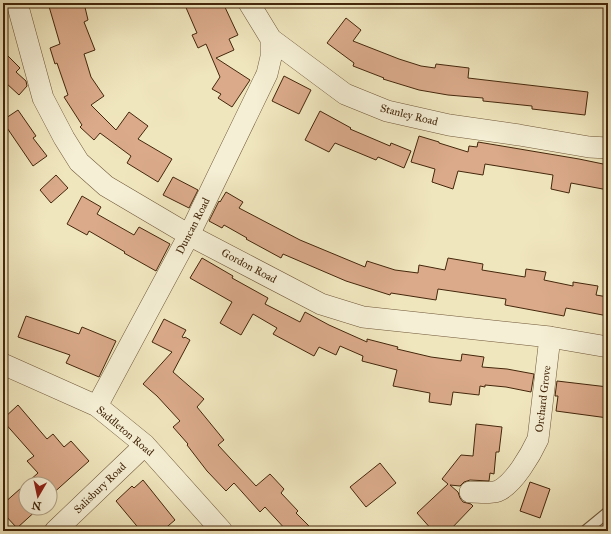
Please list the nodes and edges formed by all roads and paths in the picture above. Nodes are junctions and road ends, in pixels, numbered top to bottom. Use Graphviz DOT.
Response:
graph roads {
  1 [pos="18,3"];
  2 [pos="249,3"];
  3 [pos="271,39"];
  4 [pos="608,148"];
  5 [pos="189,235"];
  6 [pos="550,337"];
  7 [pos="608,347"];
  8 [pos="3,364"];
  9 [pos="97,406"];
  10 [pos="145,445"];
  11 [pos="470,492"];
  12 [pos="608,512"];
  13 [pos="55,531"];
  14 [pos="222,531"];
  15 [pos="585,531"];
  1 -- 5 [label="street, Gordon Road"];
  2 -- 3 [label="street, Stanley Road"];
  3 -- 4 [label="street, Stanley Road"];
  3 -- 5 [label="street, Duncan Road"];
  5 -- 6 [label="street, Gordon Road"];
  5 -- 9 [label="street, Duncan Road"];
  6 -- 7 [label="street, Gordon Road"];
  6 -- 11 [label="street, Orchard Grove"];
  8 -- 9 [label="street, Saddleton Road"];
  9 -- 10 [label="street, Saddleton Road"];
  10 -- 13 [label="street, Salisbury Road"];
  10 -- 14 [label="street, Saddleton Road"];
  12 -- 15 [label="lane"];
}
